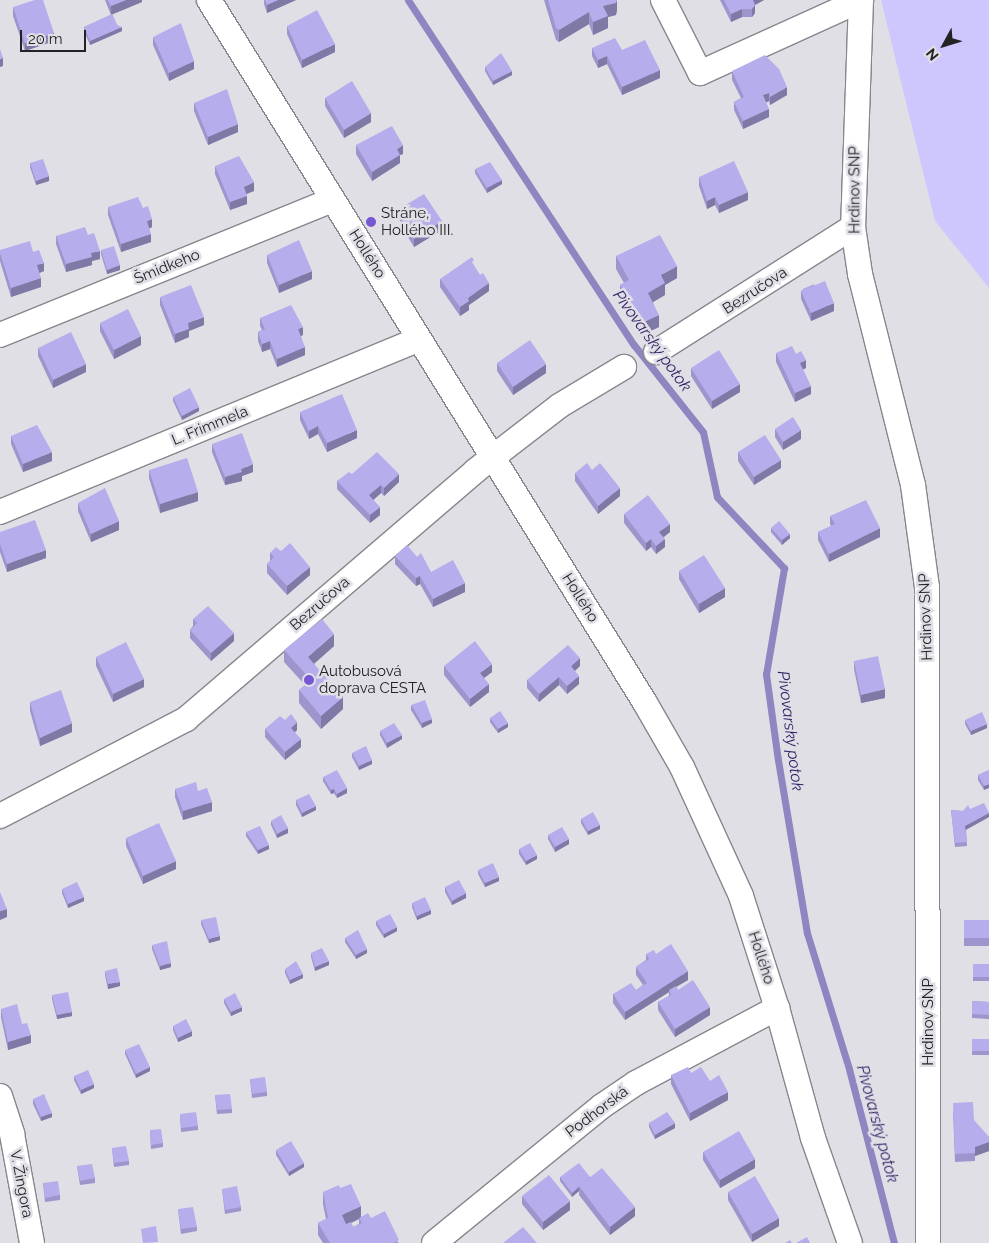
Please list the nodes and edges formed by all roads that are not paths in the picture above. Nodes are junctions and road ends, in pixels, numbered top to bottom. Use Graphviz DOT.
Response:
graph roads {
  1 [pos="209,0"];
  2 [pos="663,0"];
  3 [pos="861,0"];
  4 [pos="333,200"];
  5 [pos="853,227"];
  6 [pos="0,336"];
  7 [pos="420,339"];
  8 [pos="656,352"];
  9 [pos="624,367"];
  10 [pos="493,458"];
  11 [pos="0,512"];
  12 [pos="0,816"];
  13 [pos="777,1008"];
  14 [pos="0,1096"];
  15 [pos="32,1243"];
  16 [pos="434,1243"];
  17 [pos="850,1243"];
  18 [pos="928,1243"];
  1 -- 4 [label="street, Hollého"];
  2 -- 3 [label="street, Hrdinov SNP"];
  3 -- 5 [label="street, Hrdinov SNP"];
  4 -- 6 [label="street, Šmidkeho"];
  4 -- 7 [label="street, Hollého"];
  5 -- 8 [label="street, Bezručova"];
  5 -- 18 [label="street, Hrdinov SNP"];
  7 -- 10 [label="street, Hollého"];
  7 -- 11 [label="street, L. Frimmela"];
  9 -- 10 [label="street, Bezručova"];
  10 -- 12 [label="street, Bezručova"];
  10 -- 13 [label="street, Hollého"];
  13 -- 16 [label="street, Podhorská"];
  13 -- 17 [label="street, Hollého"];
  14 -- 15 [label="street, V. Žingora"];
}
